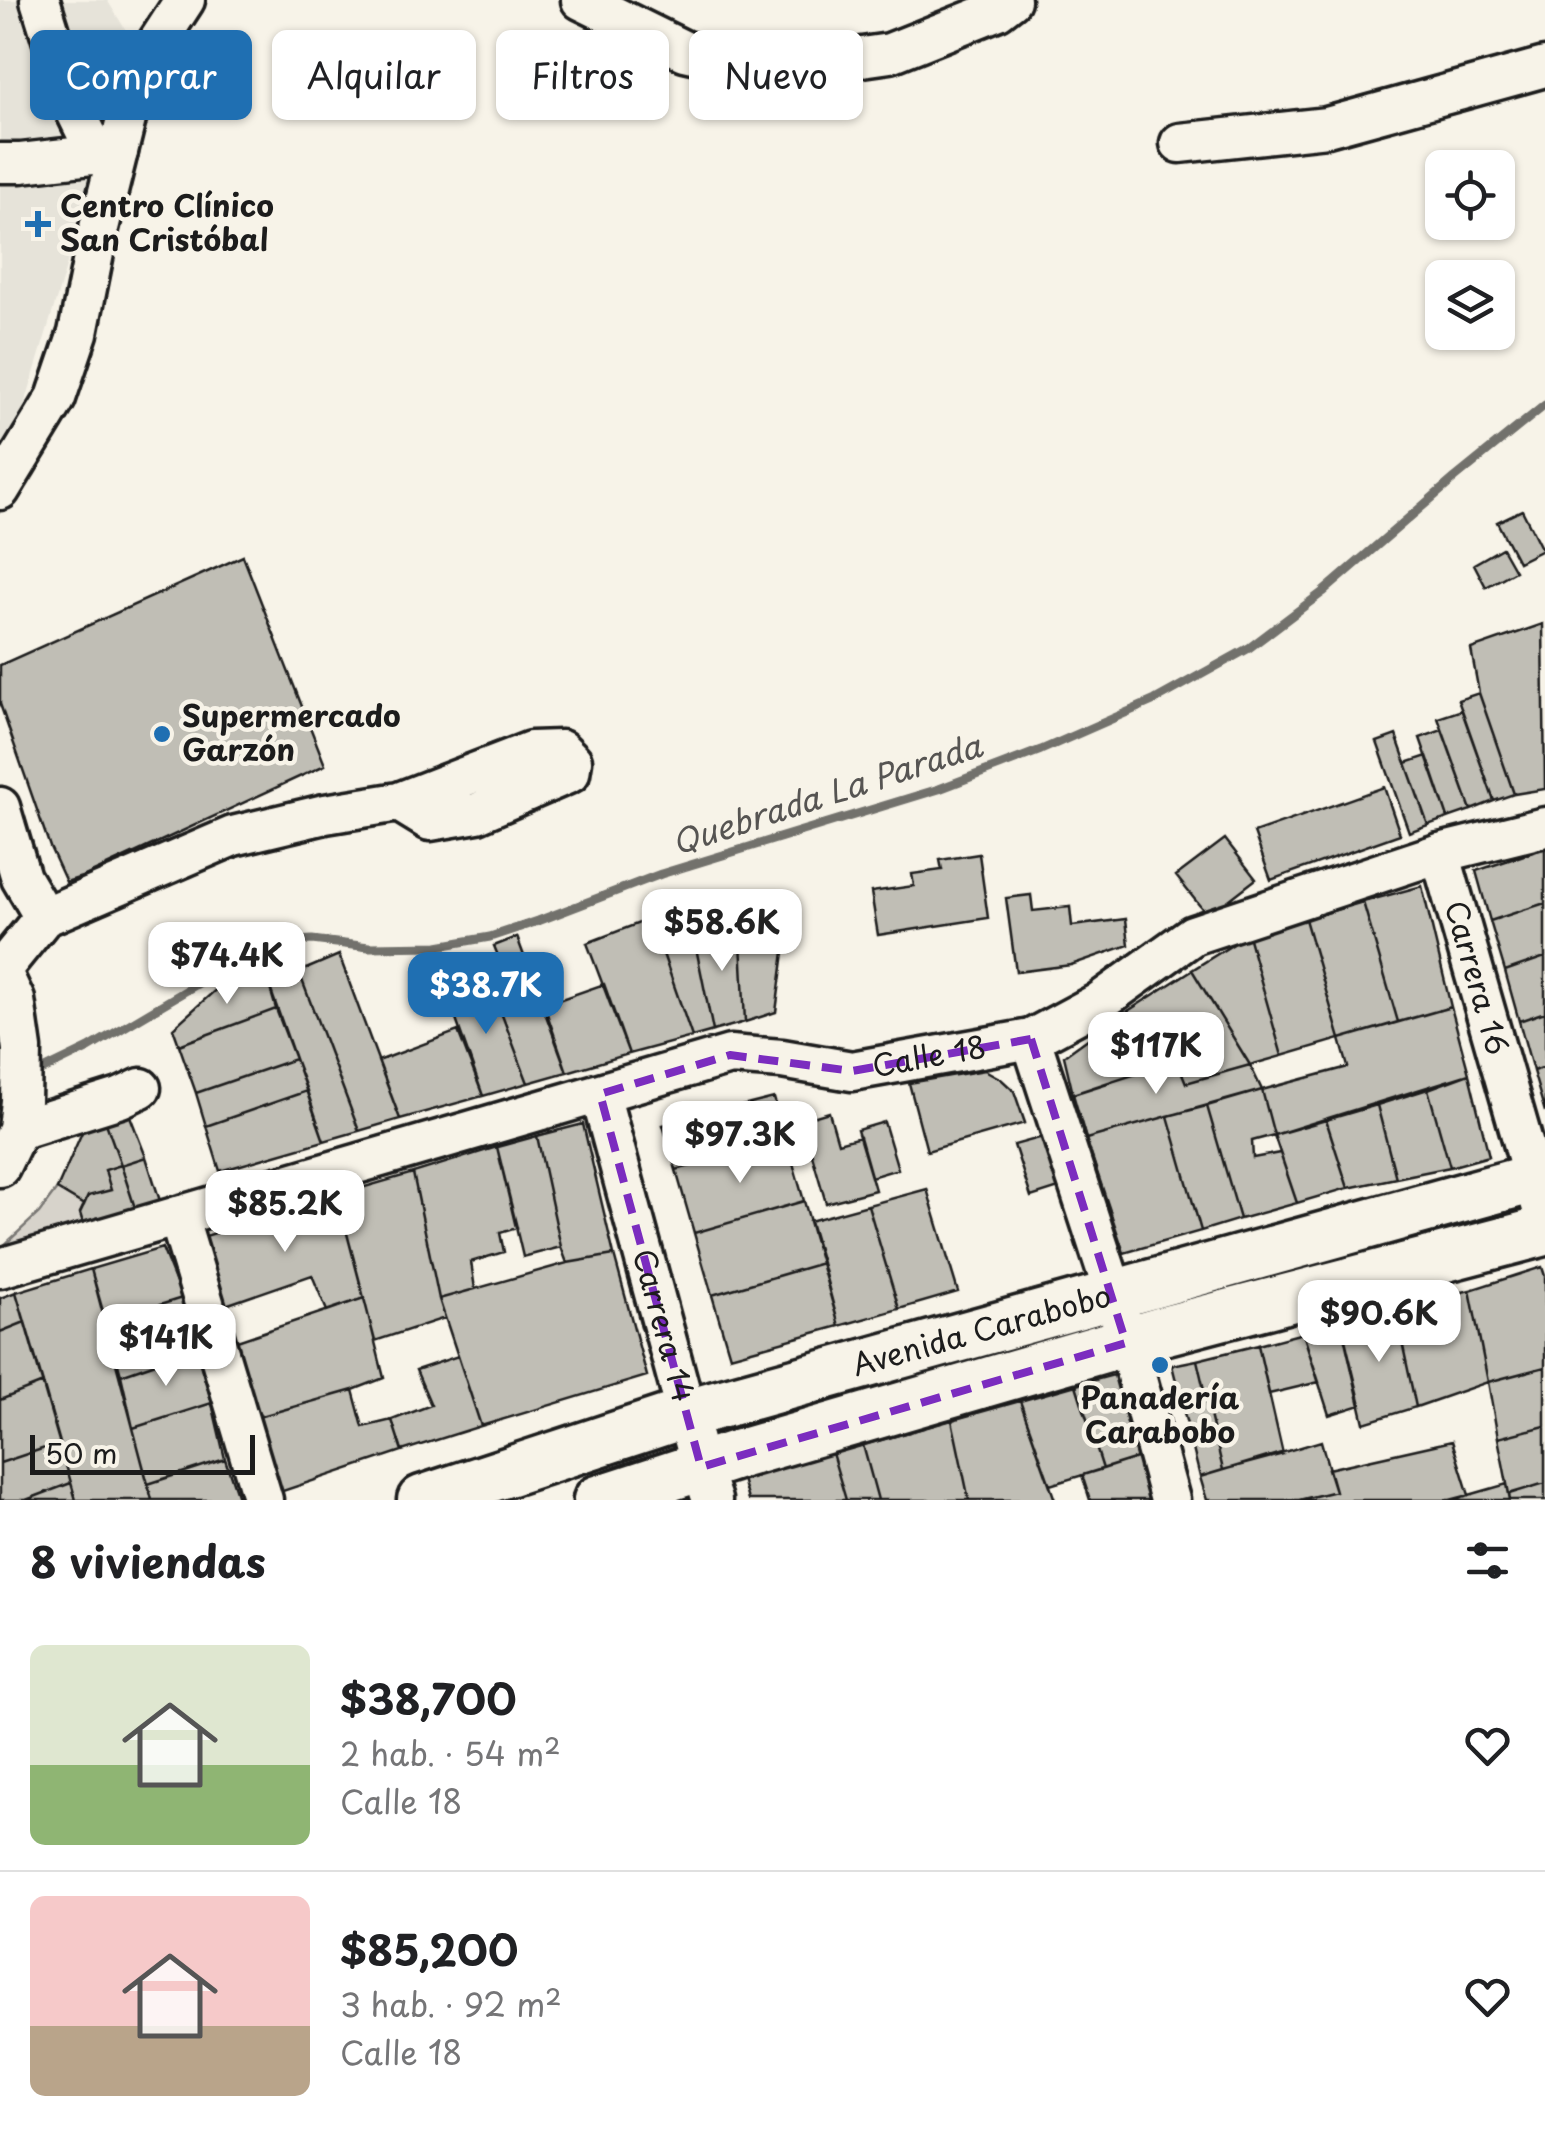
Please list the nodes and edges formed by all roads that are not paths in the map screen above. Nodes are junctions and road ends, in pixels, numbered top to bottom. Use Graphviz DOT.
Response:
graph roads {
  1 [pos="40,0"];
  2 [pos="185,0"];
  3 [pos="1012,0"];
  4 [pos="606,6"];
  5 [pos="1545,67"];
  6 [pos="1180,143"];
  7 [pos="108,153"];
  8 [pos="0,162"];
  9 [pos="0,490"];
  10 [pos="399,802"];
  11 [pos="0,806"];
  12 [pos="1545,828"];
  13 [pos="1440,854"];
  14 [pos="44,917"];
  15 [pos="5,979"];
  16 [pos="1031,1039"];
  17 [pos="141,1088"];
  18 [pos="600,1094"];
  19 [pos="19,1115"];
  20 [pos="0,1166"];
  21 [pos="1541,1191"];
  22 [pos="178,1216"];
  23 [pos="1545,1232"];
  24 [pos="0,1268"];
  25 [pos="1114,1294"];
  26 [pos="1126,1343"];
  27 [pos="687,1412"];
  28 [pos="706,1484"];
  29 [pos="263,1500"];
  30 [pos="422,1500"];
  31 [pos="598,1500"];
  32 [pos="1170,1500"];
  1 -- 7 [label="street"];
  2 -- 7 [label="street"];
  3 -- 4 [label="street"];
  5 -- 6 [label="street"];
  7 -- 8 [label="street"];
  7 -- 9 [label="street"];
  10 -- 14 [label="street"];
  11 -- 14 [label="street"];
  12 -- 13 [label="street, Calle 18"];
  13 -- 16 [label="street, Calle 18"];
  13 -- 21 [label="street, Carrera 16"];
  14 -- 15 [label="street"];
  15 -- 19 [label="street"];
  16 -- 18 [label="street, Calle 18"];
  16 -- 25 [label="street"];
  17 -- 19 [label="street"];
  18 -- 22 [label="street, Calle 18"];
  18 -- 27 [label="street, Carrera 14"];
  19 -- 20 [label="street"];
  21 -- 25 [label="main road, Avenida Carabobo"];
  22 -- 24 [label="street, Calle 18"];
  22 -- 29 [label="street"];
  23 -- 26 [label="main road, Avenida Carabobo"];
  25 -- 26 [label="street"];
  25 -- 27 [label="main road, Avenida Carabobo"];
  26 -- 28 [label="main road, Avenida Carabobo"];
  26 -- 32 [label="street"];
  27 -- 28 [label="street, Carrera 14"];
  27 -- 30 [label="main road, Avenida Carabobo"];
  28 -- 31 [label="main road, Avenida Carabobo"];
}
